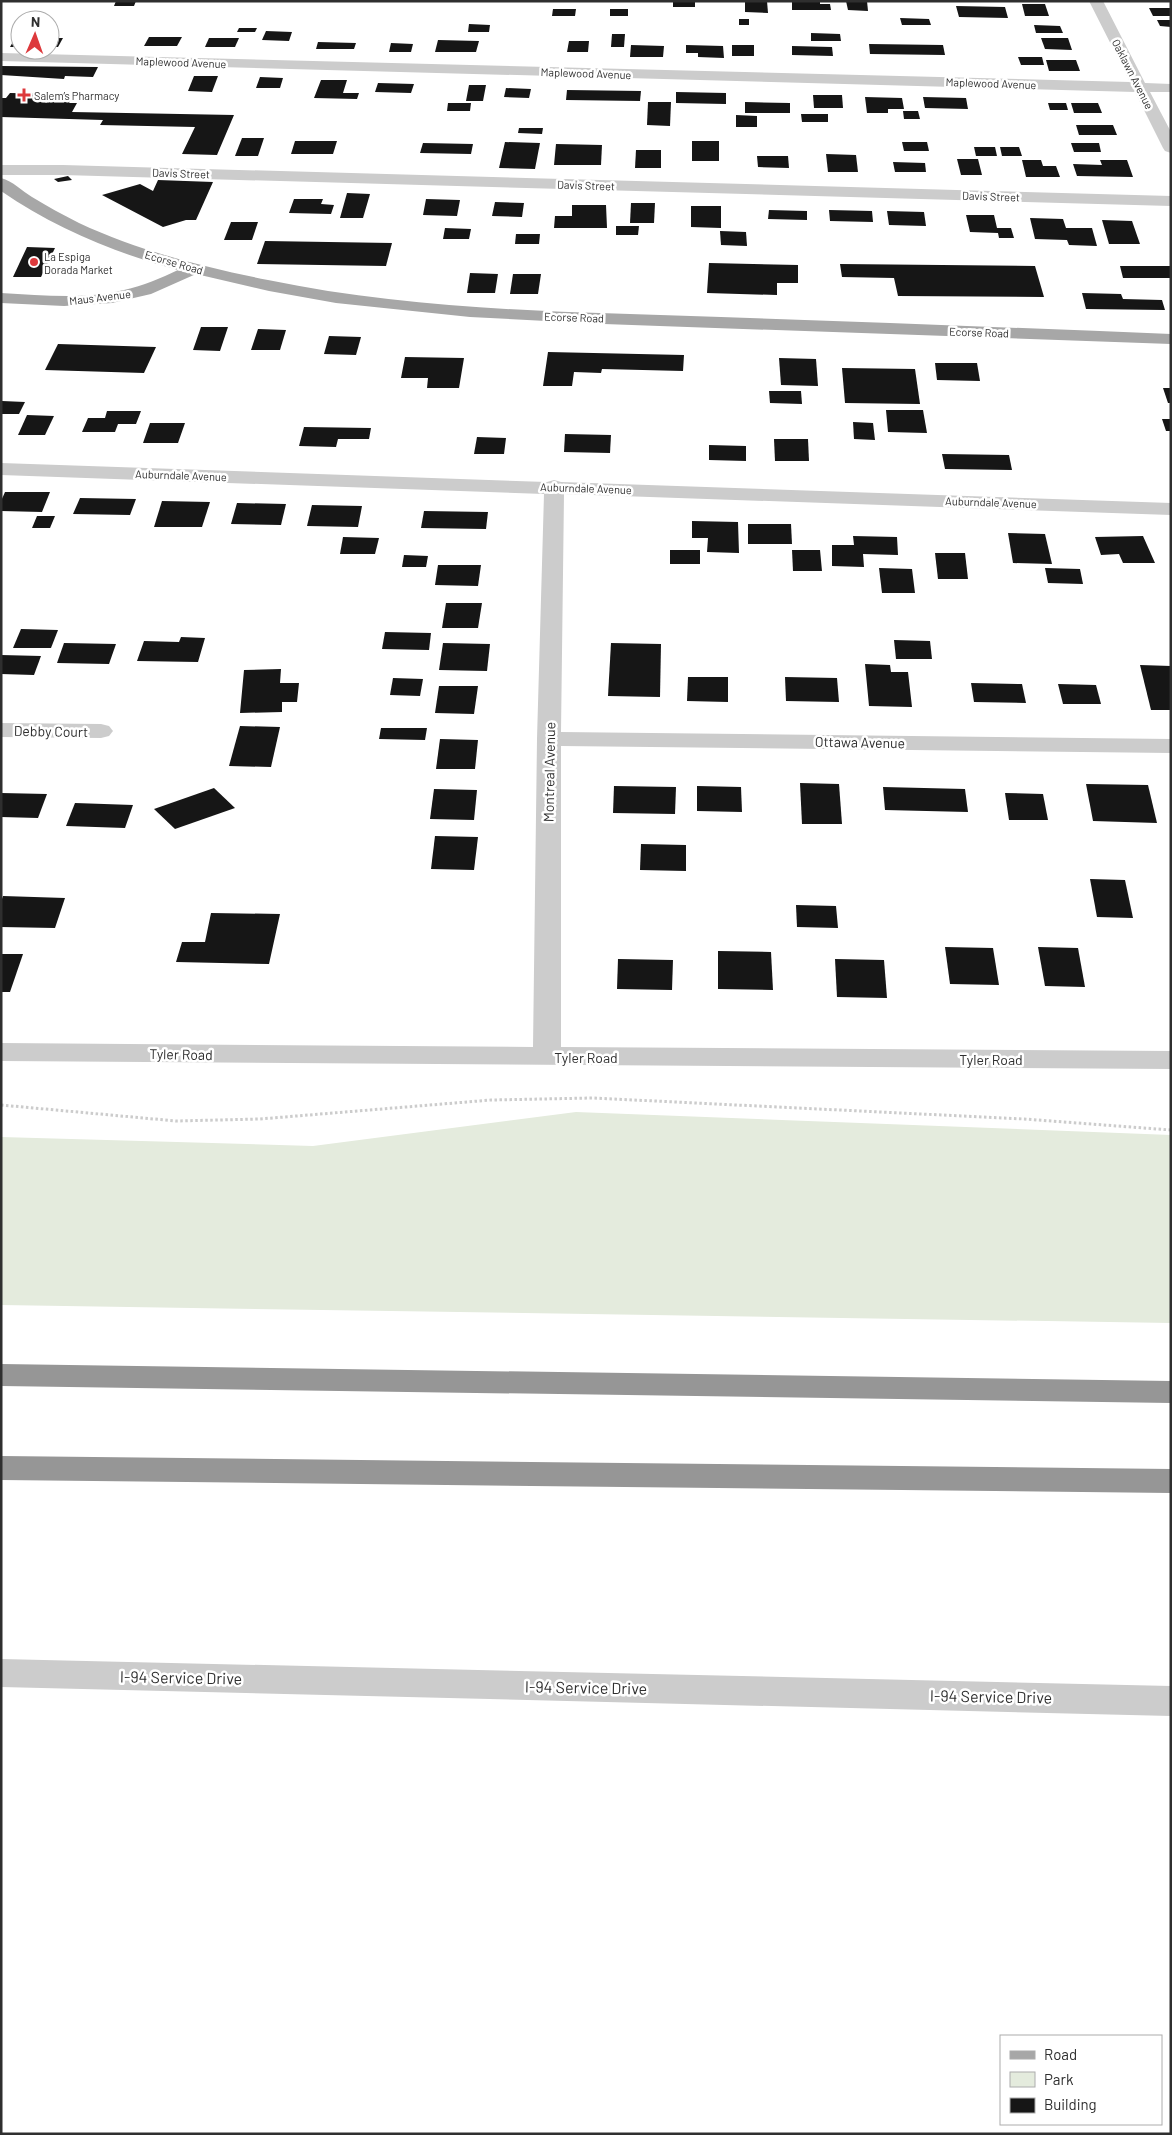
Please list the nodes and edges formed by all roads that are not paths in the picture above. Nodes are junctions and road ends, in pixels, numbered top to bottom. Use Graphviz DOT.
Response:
graph roads {
  1 [pos="1096,1"];
  2 [pos="1,57"];
  3 [pos="1140,87"];
  4 [pos="1171,88"];
  5 [pos="1171,148"];
  6 [pos="1,170"];
  7 [pos="1,183"];
  8 [pos="1171,201"];
  9 [pos="194,269"];
  10 [pos="1,298"];
  11 [pos="1171,339"];
  12 [pos="1,469"];
  13 [pos="554,486"];
  14 [pos="1171,509"];
  15 [pos="1,730"];
  16 [pos="101,731"];
  17 [pos="549,739"];
  18 [pos="1171,746"];
  19 [pos="1,1052"];
  20 [pos="547,1057"];
  21 [pos="1171,1060"];
  22 [pos="1,1375"];
  23 [pos="1171,1392"];
  24 [pos="1,1468"];
  25 [pos="1171,1481"];
  26 [pos="1,1673"];
  27 [pos="1171,1701"];
  1 -- 3 [label="street, Oaklawn Avenue"];
  2 -- 3 [label="street, Maplewood Avenue"];
  3 -- 4 [label="street, Maplewood Avenue"];
  3 -- 5 [label="street, Oaklawn Avenue"];
  6 -- 8 [label="street, Davis Street"];
  7 -- 9 [label="main road, Ecorse Road"];
  9 -- 10 [label="main road, Maus Avenue"];
  9 -- 11 [label="main road, Ecorse Road"];
  12 -- 13 [label="street, Auburndale Avenue"];
  13 -- 14 [label="street, Auburndale Avenue"];
  13 -- 17 [label="street, Montreal Avenue"];
  15 -- 16 [label="street, Debby Court"];
  17 -- 18 [label="street, Ottawa Avenue"];
  17 -- 20 [label="street, Montreal Avenue"];
  19 -- 20 [label="street, Tyler Road"];
  20 -- 21 [label="street, Tyler Road"];
  22 -- 23 [label="highway"];
  24 -- 25 [label="highway"];
  26 -- 27 [label="street, I-94 Service Drive"];
}
